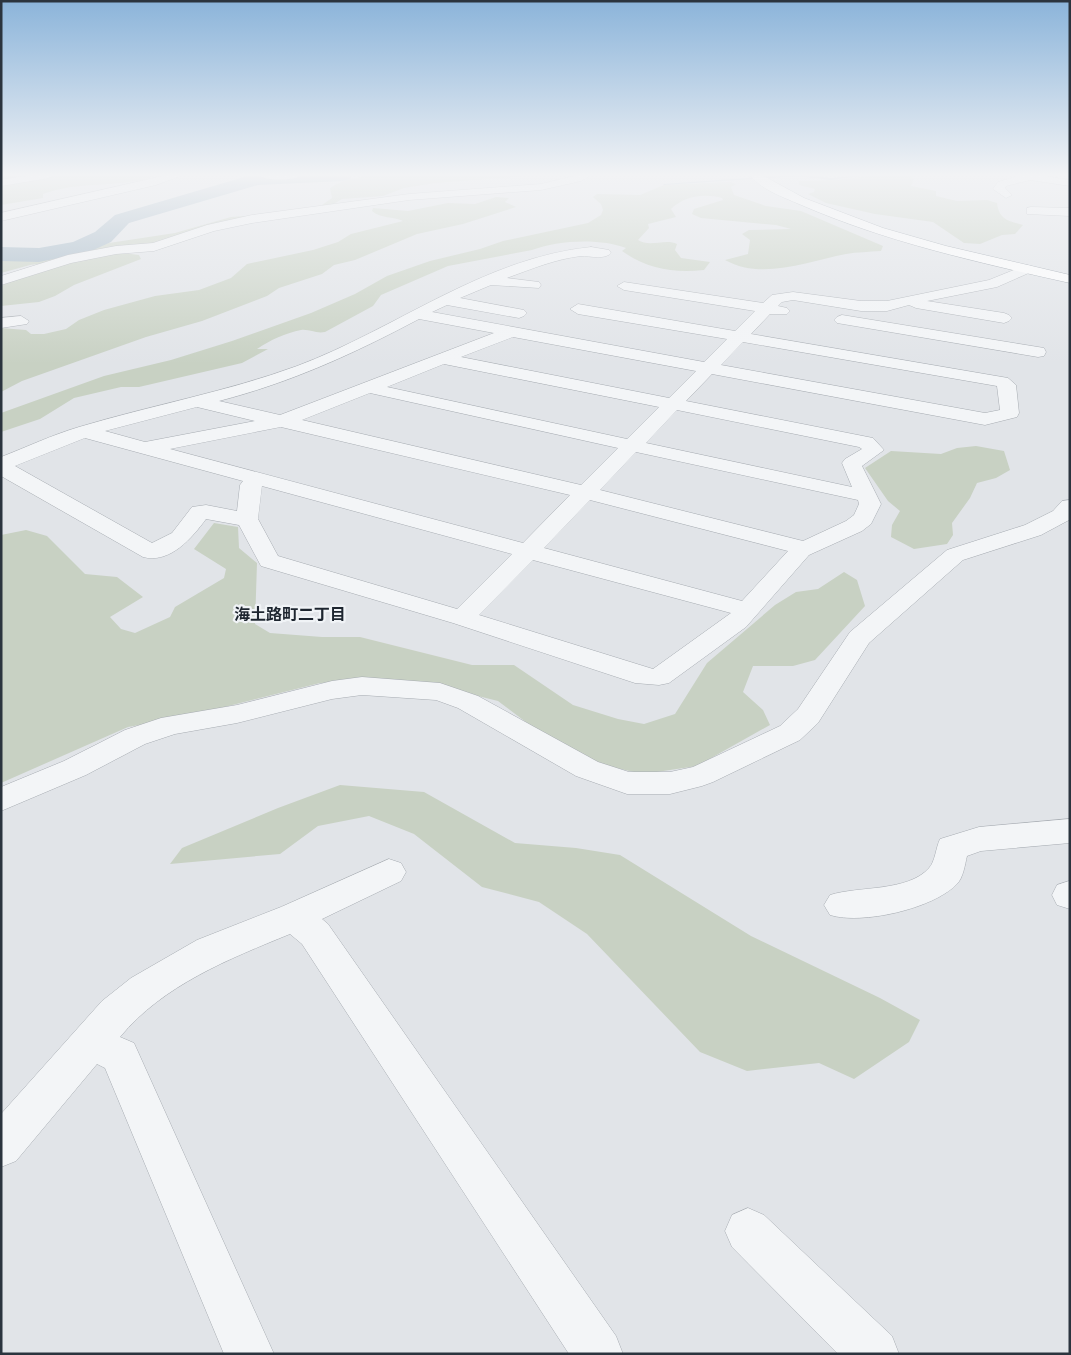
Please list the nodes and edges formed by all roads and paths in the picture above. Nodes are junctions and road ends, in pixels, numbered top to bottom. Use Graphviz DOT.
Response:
graph roads {
  1 [pos="180,238"];
  2 [pos="902,238"];
  3 [pos="604,253"];
  4 [pos="1026,269"];
  5 [pos="1070,279"];
  6 [pos="489,280"];
  7 [pos="1,281"];
  8 [pos="534,285"];
  9 [pos="624,286"];
  10 [pos="441,294"];
  11 [pos="907,302"];
  12 [pos="578,309"];
  13 [pos="768,309"];
  14 [pos="519,313"];
  15 [pos="797,313"];
  16 [pos="417,314"];
  17 [pos="826,318"];
  18 [pos="1004,318"];
  19 [pos="21,321"];
  20 [pos="1,323"];
  21 [pos="511,332"];
  22 [pos="740,337"];
  23 [pos="1038,352"];
  24 [pos="444,358"];
  25 [pos="709,368"];
  26 [pos="369,388"];
  27 [pos="195,401"];
  28 [pos="674,404"];
  29 [pos="283,421"];
  30 [pos="85,432"];
  31 [pos="634,446"];
  32 [pos="144,448"];
  33 [pos="1,466"];
  34 [pos="258,479"];
  35 [pos="587,493"];
  36 [pos="864,494"];
  37 [pos="1070,506"];
  38 [pos="247,519"];
  39 [pos="804,548"];
  40 [pos="531,550"];
  41 [pos="747,610"];
  42 [pos="462,618"];
  43 [pos="1,800"];
  44 [pos="1070,831"];
  45 [pos="389,872"];
  46 [pos="842,906"];
  47 [pos="294,917"];
  48 [pos="92,1043"];
  49 [pos="1,1146"];
  50 [pos="748,1231"];
  51 [pos="248,1354"];
  52 [pos="598,1354"];
  53 [pos="874,1354"];
  1 -- 7 [label="street"];
  2 -- 4 [label="highway"];
  3 -- 6 [label="street"];
  4 -- 5 [label="highway"];
  4 -- 11 [label="street"];
  6 -- 8 [label="street"];
  6 -- 10 [label="street"];
  9 -- 13 [label="street"];
  10 -- 14 [label="street"];
  10 -- 16 [label="street"];
  11 -- 13 [label="street"];
  11 -- 18 [label="street"];
  12 -- 22 [label="street"];
  13 -- 15 [label="street"];
  13 -- 22 [label="street"];
  16 -- 21 [label="street"];
  16 -- 27 [label="street"];
  17 -- 23 [label="street"];
  19 -- 20 [label="street"];
  21 -- 24 [label="street"];
  21 -- 25 [label="street"];
  22 -- 25 [label="street"];
  22 -- 25 [label="street"];
  24 -- 26 [label="street"];
  24 -- 28 [label="street"];
  25 -- 28 [label="street"];
  26 -- 29 [label="street"];
  26 -- 31 [label="street"];
  27 -- 29 [label="street"];
  27 -- 30 [label="street"];
  28 -- 31 [label="street"];
  28 -- 36 [label="street"];
  29 -- 32 [label="street"];
  29 -- 35 [label="street"];
  30 -- 32 [label="street"];
  30 -- 33 [label="street"];
  31 -- 35 [label="street"];
  31 -- 36 [label="street"];
  32 -- 34 [label="street"];
  33 -- 38 [label="street"];
  34 -- 38 [label="street"];
  34 -- 40 [label="street"];
  35 -- 39 [label="street"];
  35 -- 40 [label="street"];
  36 -- 39 [label="street"];
  37 -- 43 [label="street"];
  38 -- 42 [label="street"];
  39 -- 41 [label="street"];
  40 -- 41 [label="street"];
  40 -- 42 [label="street"];
  41 -- 42 [label="street"];
  44 -- 46 [label="street"];
  45 -- 47 [label="street"];
  47 -- 48 [label="street"];
  47 -- 52 [label="street"];
  48 -- 49 [label="street"];
  48 -- 51 [label="street"];
  50 -- 53 [label="street"];
}
